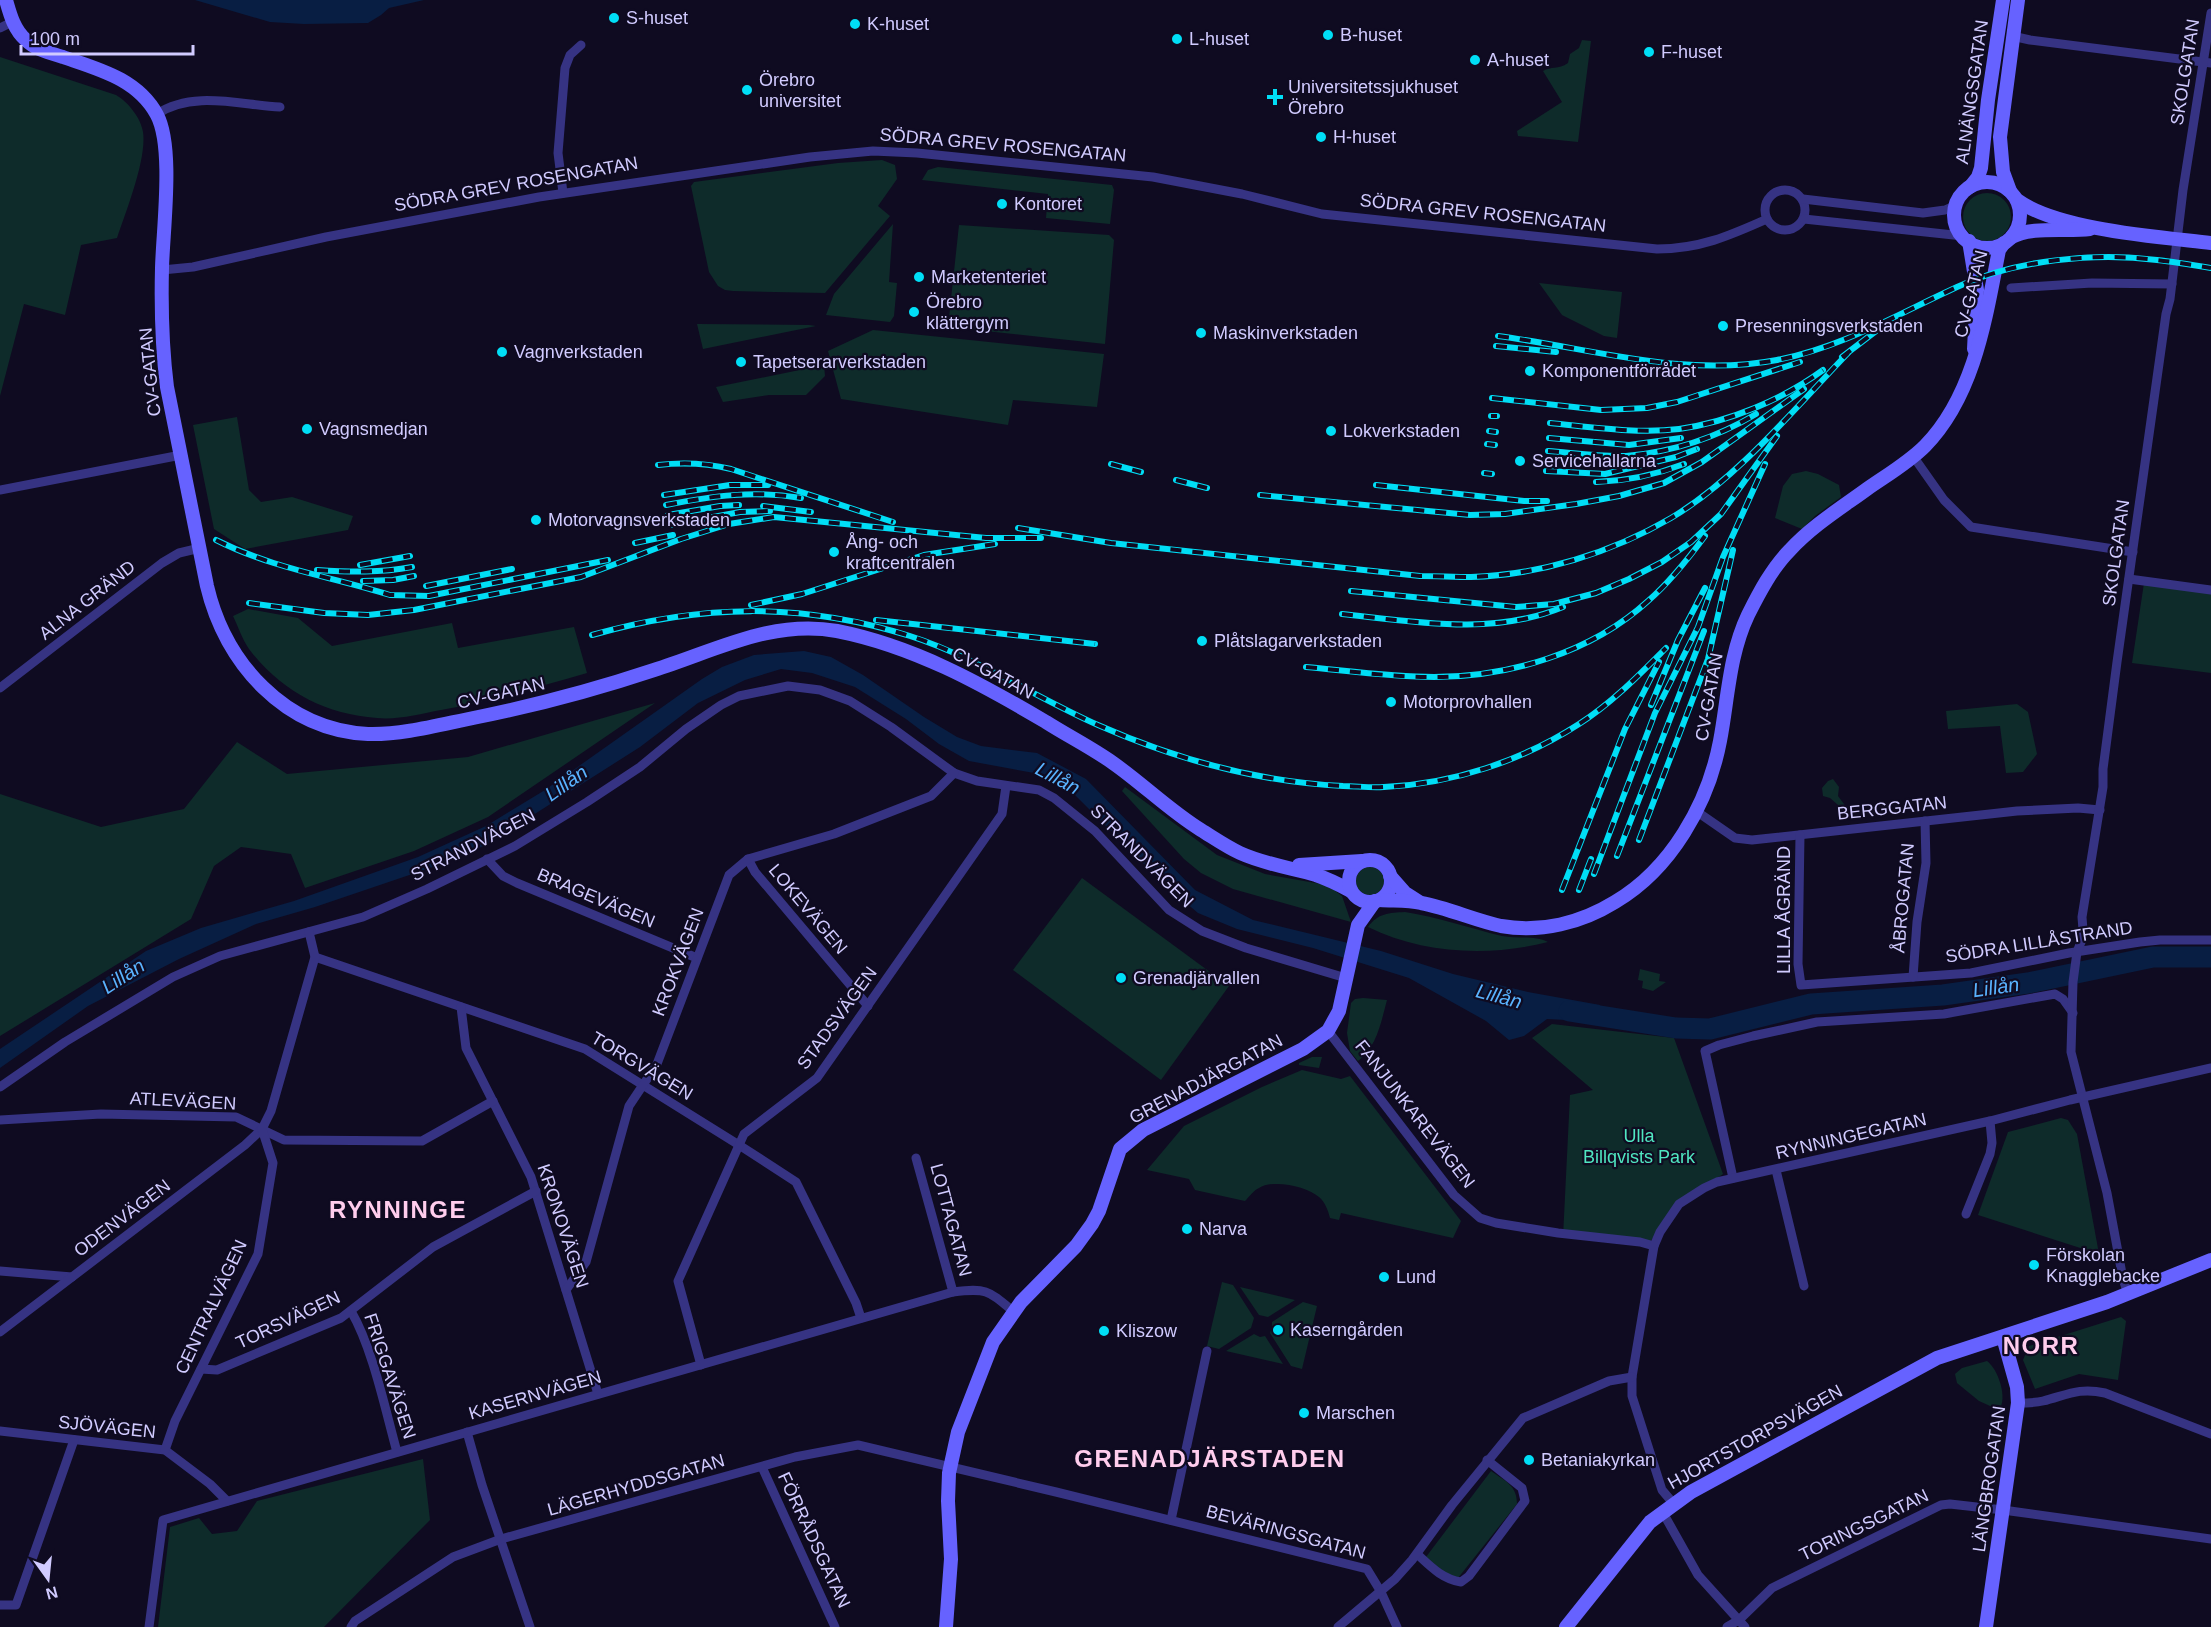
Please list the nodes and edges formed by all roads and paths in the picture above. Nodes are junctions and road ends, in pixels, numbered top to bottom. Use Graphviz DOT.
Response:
graph roads {
  1 [pos="6,0"];
  2 [pos="2003,0"];
  3 [pos="2018,0"];
  4 [pos="2211,13"];
  5 [pos="6,25"];
  6 [pos="2005,35"];
  7 [pos="581,45"];
  8 [pos="2207,63"];
  9 [pos="280,107"];
  10 [pos="157,114"];
  11 [pos="1970,187"];
  12 [pos="563,193"];
  13 [pos="2013,196"];
  14 [pos="1803,199"];
  15 [pos="1956,205"];
  16 [pos="1767,219"];
  17 [pos="1804,219"];
  18 [pos="2098,228"];
  19 [pos="1966,239"];
  20 [pos="2008,240"];
  21 [pos="2178,240"];
  22 [pos="2211,243"];
  23 [pos="162,270"];
  24 [pos="2172,284"];
  25 [pos="2011,288"];
  26 [pos="1975,354"];
  27 [pos="181,455"];
  28 [pos="1914,456"];
  29 [pos="0,490"];
  30 [pos="200,548"];
  31 [pos="2133,552"];
  32 [pos="2129,579"];
  33 [pos="2211,590"];
  34 [pos="0,688"];
  35 [pos="954,773"];
  36 [pos="1006,786"];
  37 [pos="2100,810"];
  38 [pos="1696,811"];
  39 [pos="1925,821"];
  40 [pos="1800,835"];
  41 [pos="487,859"];
  42 [pos="748,859"];
  43 [pos="1362,861"];
  44 [pos="1282,866"];
  45 [pos="1390,876"];
  46 [pos="1352,892"];
  47 [pos="1377,901"];
  48 [pos="1421,903"];
  49 [pos="1358,926"];
  50 [pos="309,932"];
  51 [pos="2211,940"];
  52 [pos="2076,952"];
  53 [pos="315,957"];
  54 [pos="697,958"];
  55 [pos="1348,972"];
  56 [pos="1913,977"];
  57 [pos="1801,985"];
  58 [pos="868,1006"];
  59 [pos="461,1007"];
  60 [pos="2073,1013"];
  61 [pos="1328,1031"];
  62 [pos="2211,1068"];
  63 [pos="643,1086"];
  64 [pos="0,1087"];
  65 [pos="2082,1097"];
  66 [pos="493,1101"];
  67 [pos="0,1120"];
  68 [pos="1990,1121"];
  69 [pos="262,1129"];
  70 [pos="739,1146"];
  71 [pos="916,1158"];
  72 [pos="1776,1170"];
  73 [pos="1734,1178"];
  74 [pos="536,1191"];
  75 [pos="1966,1214"];
  76 [pos="1654,1246"];
  77 [pos="2211,1260"];
  78 [pos="0,1271"];
  79 [pos="72,1277"];
  80 [pos="1804,1286"];
  81 [pos="566,1290"];
  82 [pos="953,1292"];
  83 [pos="2128,1294"];
  84 [pos="351,1311"];
  85 [pos="1014,1312"];
  86 [pos="861,1318"];
  87 [pos="0,1332"];
  88 [pos="2003,1337"];
  89 [pos="1207,1351"];
  90 [pos="701,1365"];
  91 [pos="201,1369"];
  92 [pos="1632,1377"];
  93 [pos="598,1394"];
  94 [pos="2018,1403"];
  95 [pos="0,1431"];
  96 [pos="467,1432"];
  97 [pos="2211,1434"];
  98 [pos="74,1440"];
  99 [pos="165,1450"];
  100 [pos="397,1452"];
  101 [pos="1487,1460"];
  102 [pos="762,1467"];
  103 [pos="951,1467"];
  104 [pos="227,1501"];
  105 [pos="1668,1507"];
  106 [pos="2002,1510"];
  107 [pos="1171,1520"];
  108 [pos="501,1539"];
  109 [pos="2211,1539"];
  110 [pos="1416,1554"];
  111 [pos="1381,1592"];
  112 [pos="0,1605"];
  113 [pos="1742,1623"];
  114 [pos="149,1627"];
  115 [pos="351,1627"];
  116 [pos="530,1627"];
  117 [pos="836,1627"];
  118 [pos="946,1627"];
  119 [pos="1338,1627"];
  120 [pos="1397,1627"];
  121 [pos="1566,1627"];
  122 [pos="1727,1627"];
  123 [pos="1986,1627"];
  1 -- 5 [label="street"];
  2 -- 6 [label="street, ALNÄNGSGATAN"];
  3 -- 6 [label="street, ALNÄNGSGATAN"];
  4 -- 8 [label="street, SKOLGATAN"];
  5 -- 10 [label="street"];
  6 -- 8 [label="street"];
  6 -- 11 [label="street, ALNÄNGSGATAN"];
  6 -- 13 [label="street, ALNÄNGSGATAN"];
  7 -- 12 [label="street"];
  8 -- 21 [label="street, SKOLGATAN"];
  9 -- 10 [label="street"];
  10 -- 23 [label="street, CV-GATAN"];
  11 -- 13 [label="street"];
  11 -- 15 [label="street"];
  12 -- 16 [label="street, SÖDRA GREV ROSENGATAN"];
  12 -- 23 [label="street, SÖDRA GREV ROSENGATAN"];
  13 -- 18 [label="street"];
  13 -- 20 [label="street"];
  14 -- 15 [label="street"];
  14 -- 16 [label="street"];
  14 -- 17 [label="street"];
  15 -- 19 [label="street"];
  16 -- 17 [label="street"];
  17 -- 19 [label="street"];
  18 -- 20 [label="street"];
  18 -- 21 [label="street"];
  19 -- 20 [label="street"];
  19 -- 26 [label="street, CV-GATAN"];
  20 -- 26 [label="street, CV-GATAN"];
  21 -- 22 [label="street"];
  21 -- 24 [label="street, SKOLGATAN"];
  23 -- 27 [label="street, CV-GATAN"];
  24 -- 25 [label="street"];
  24 -- 31 [label="street, SKOLGATAN"];
  26 -- 28 [label="street, CV-GATAN"];
  27 -- 29 [label="street"];
  27 -- 30 [label="street, CV-GATAN"];
  28 -- 31 [label="street"];
  28 -- 38 [label="street, CV-GATAN"];
  30 -- 34 [label="street, ALNA GRÄND"];
  30 -- 44 [label="street, CV-GATAN"];
  31 -- 32 [label="street, SKOLGATAN"];
  32 -- 33 [label="street"];
  32 -- 37 [label="street, SKOLGATAN"];
  35 -- 36 [label="street, STRANDVÄGEN"];
  35 -- 41 [label="street, STRANDVÄGEN"];
  35 -- 42 [label="street, KROKVÄGEN"];
  36 -- 55 [label="street, STRANDVÄGEN"];
  36 -- 58 [label="street, STADSVÄGEN"];
  37 -- 39 [label="street, BERGGATAN"];
  37 -- 52 [label="street, SKOLGATAN"];
  38 -- 40 [label="street, BERGGATAN"];
  38 -- 48 [label="street, CV-GATAN"];
  39 -- 40 [label="street, BERGGATAN"];
  39 -- 56 [label="street, ÅBROGATAN"];
  40 -- 57 [label="street, LILLA ÅGRÄND"];
  41 -- 50 [label="street, STRANDVÄGEN"];
  41 -- 54 [label="street, BRAGEVÄGEN"];
  42 -- 54 [label="street, KROKVÄGEN"];
  42 -- 58 [label="street, LOKEVÄGEN"];
  43 -- 44 [label="street, CV-GATAN"];
  43 -- 45 [label="street"];
  43 -- 46 [label="street"];
  44 -- 46 [label="street, CV-GATAN"];
  45 -- 47 [label="street"];
  45 -- 48 [label="street, CV-GATAN"];
  46 -- 47 [label="street"];
  46 -- 49 [label="street, GRENADJÄRGATAN"];
  47 -- 48 [label="street, CV-GATAN"];
  47 -- 49 [label="street, GRENADJÄRGATAN"];
  49 -- 55 [label="street, GRENADJÄRGATAN"];
  50 -- 53 [label="street"];
  50 -- 64 [label="street, STRANDVÄGEN"];
  51 -- 52 [label="street, SÖDRA LILLÅSTRAND"];
  52 -- 56 [label="street, SÖDRA LILLÅSTRAND"];
  52 -- 60 [label="street, SKOLGATAN"];
  53 -- 59 [label="street, TORGVÄGEN"];
  53 -- 69 [label="street"];
  54 -- 63 [label="street, KROKVÄGEN"];
  55 -- 61 [label="street, GRENADJÄRGATAN"];
  56 -- 57 [label="street, SÖDRA LILLÅSTRAND"];
  58 -- 70 [label="street, STADSVÄGEN"];
  59 -- 63 [label="street, TORGVÄGEN"];
  59 -- 66 [label="street, KRONOVÄGEN"];
  60 -- 65 [label="street, SKOLGATAN"];
  60 -- 73 [label="street"];
  61 -- 76 [label="street, FANJUNKAREVÄGEN"];
  61 -- 85 [label="street, GRENADJÄRGATAN"];
  62 -- 65 [label="street, RYNNINGEGATAN"];
  63 -- 70 [label="street, TORGVÄGEN"];
  63 -- 81 [label="street, KROKVÄGEN"];
  65 -- 68 [label="street, RYNNINGEGATAN"];
  65 -- 83 [label="street, SKOLGATAN"];
  66 -- 69 [label="street, ATLEVÄGEN"];
  66 -- 74 [label="street, KRONOVÄGEN"];
  67 -- 69 [label="street, ATLEVÄGEN"];
  68 -- 72 [label="street, RYNNINGEGATAN"];
  68 -- 75 [label="street"];
  69 -- 79 [label="street, ODENVÄGEN"];
  69 -- 91 [label="street, CENTRALVÄGEN"];
  70 -- 86 [label="street, TORGVÄGEN"];
  70 -- 90 [label="street, STADSVÄGEN"];
  71 -- 82 [label="street, LOTTAGATAN"];
  72 -- 73 [label="street, RYNNINGEGATAN"];
  72 -- 80 [label="street"];
  73 -- 76 [label="street, RYNNINGEGATAN"];
  74 -- 81 [label="street, KRONOVÄGEN"];
  74 -- 84 [label="street, TORSVÄGEN"];
  76 -- 92 [label="street, RYNNINGEGATAN"];
  77 -- 83 [label="street, HJORTSTORPSVÄGEN"];
  78 -- 79 [label="street"];
  79 -- 87 [label="street, ODENVÄGEN"];
  81 -- 93 [label="street, KRONOVÄGEN"];
  82 -- 85 [label="street, KASERNVÄGEN"];
  82 -- 86 [label="street, KASERNVÄGEN"];
  83 -- 88 [label="street, HJORTSTORPSVÄGEN"];
  84 -- 91 [label="street, TORSVÄGEN"];
  84 -- 100 [label="street, FRIGGAVÄGEN"];
  85 -- 103 [label="street, GRENADJÄRGATAN"];
  86 -- 90 [label="street, KASERNVÄGEN"];
  88 -- 94 [label="street, LÄNGBROGATAN"];
  88 -- 105 [label="street, HJORTSTORPSVÄGEN"];
  89 -- 107 [label="street"];
  90 -- 93 [label="street, KASERNVÄGEN"];
  91 -- 99 [label="street, CENTRALVÄGEN"];
  92 -- 101 [label="street"];
  92 -- 105 [label="street, RYNNINGEGATAN"];
  93 -- 96 [label="street, KASERNVÄGEN"];
  94 -- 97 [label="street"];
  94 -- 106 [label="street, LÄNGBROGATAN"];
  95 -- 98 [label="street, SJÖVÄGEN"];
  96 -- 100 [label="street, KASERNVÄGEN"];
  96 -- 108 [label="street"];
  98 -- 99 [label="street, SJÖVÄGEN"];
  98 -- 112 [label="street"];
  99 -- 104 [label="street, SJÖVÄGEN"];
  100 -- 104 [label="street, KASERNVÄGEN"];
  101 -- 110 [label="street"];
  101 -- 110 [label="street"];
  102 -- 103 [label="street, LÄGERHYDDSGATAN"];
  102 -- 108 [label="street, LÄGERHYDDSGATAN"];
  102 -- 117 [label="street, FÖRRÅDSGATAN"];
  103 -- 107 [label="street, BEVÄRINGSGATAN"];
  103 -- 118 [label="street, GRENADJÄRGATAN"];
  104 -- 114 [label="street, KASERNVÄGEN"];
  105 -- 113 [label="street, RYNNINGEGATAN"];
  105 -- 121 [label="street, HJORTSTORPSVÄGEN"];
  106 -- 109 [label="street, TORINGSGATAN"];
  106 -- 113 [label="street, TORINGSGATAN"];
  106 -- 123 [label="street, LÄNGBROGATAN"];
  107 -- 111 [label="street, BEVÄRINGSGATAN"];
  108 -- 115 [label="street, LÄGERHYDDSGATAN"];
  108 -- 116 [label="street"];
  110 -- 111 [label="street"];
  111 -- 119 [label="street"];
  111 -- 120 [label="street, BEVÄRINGSGATAN"];
  113 -- 122 [label="street, TORINGSGATAN"];
}
